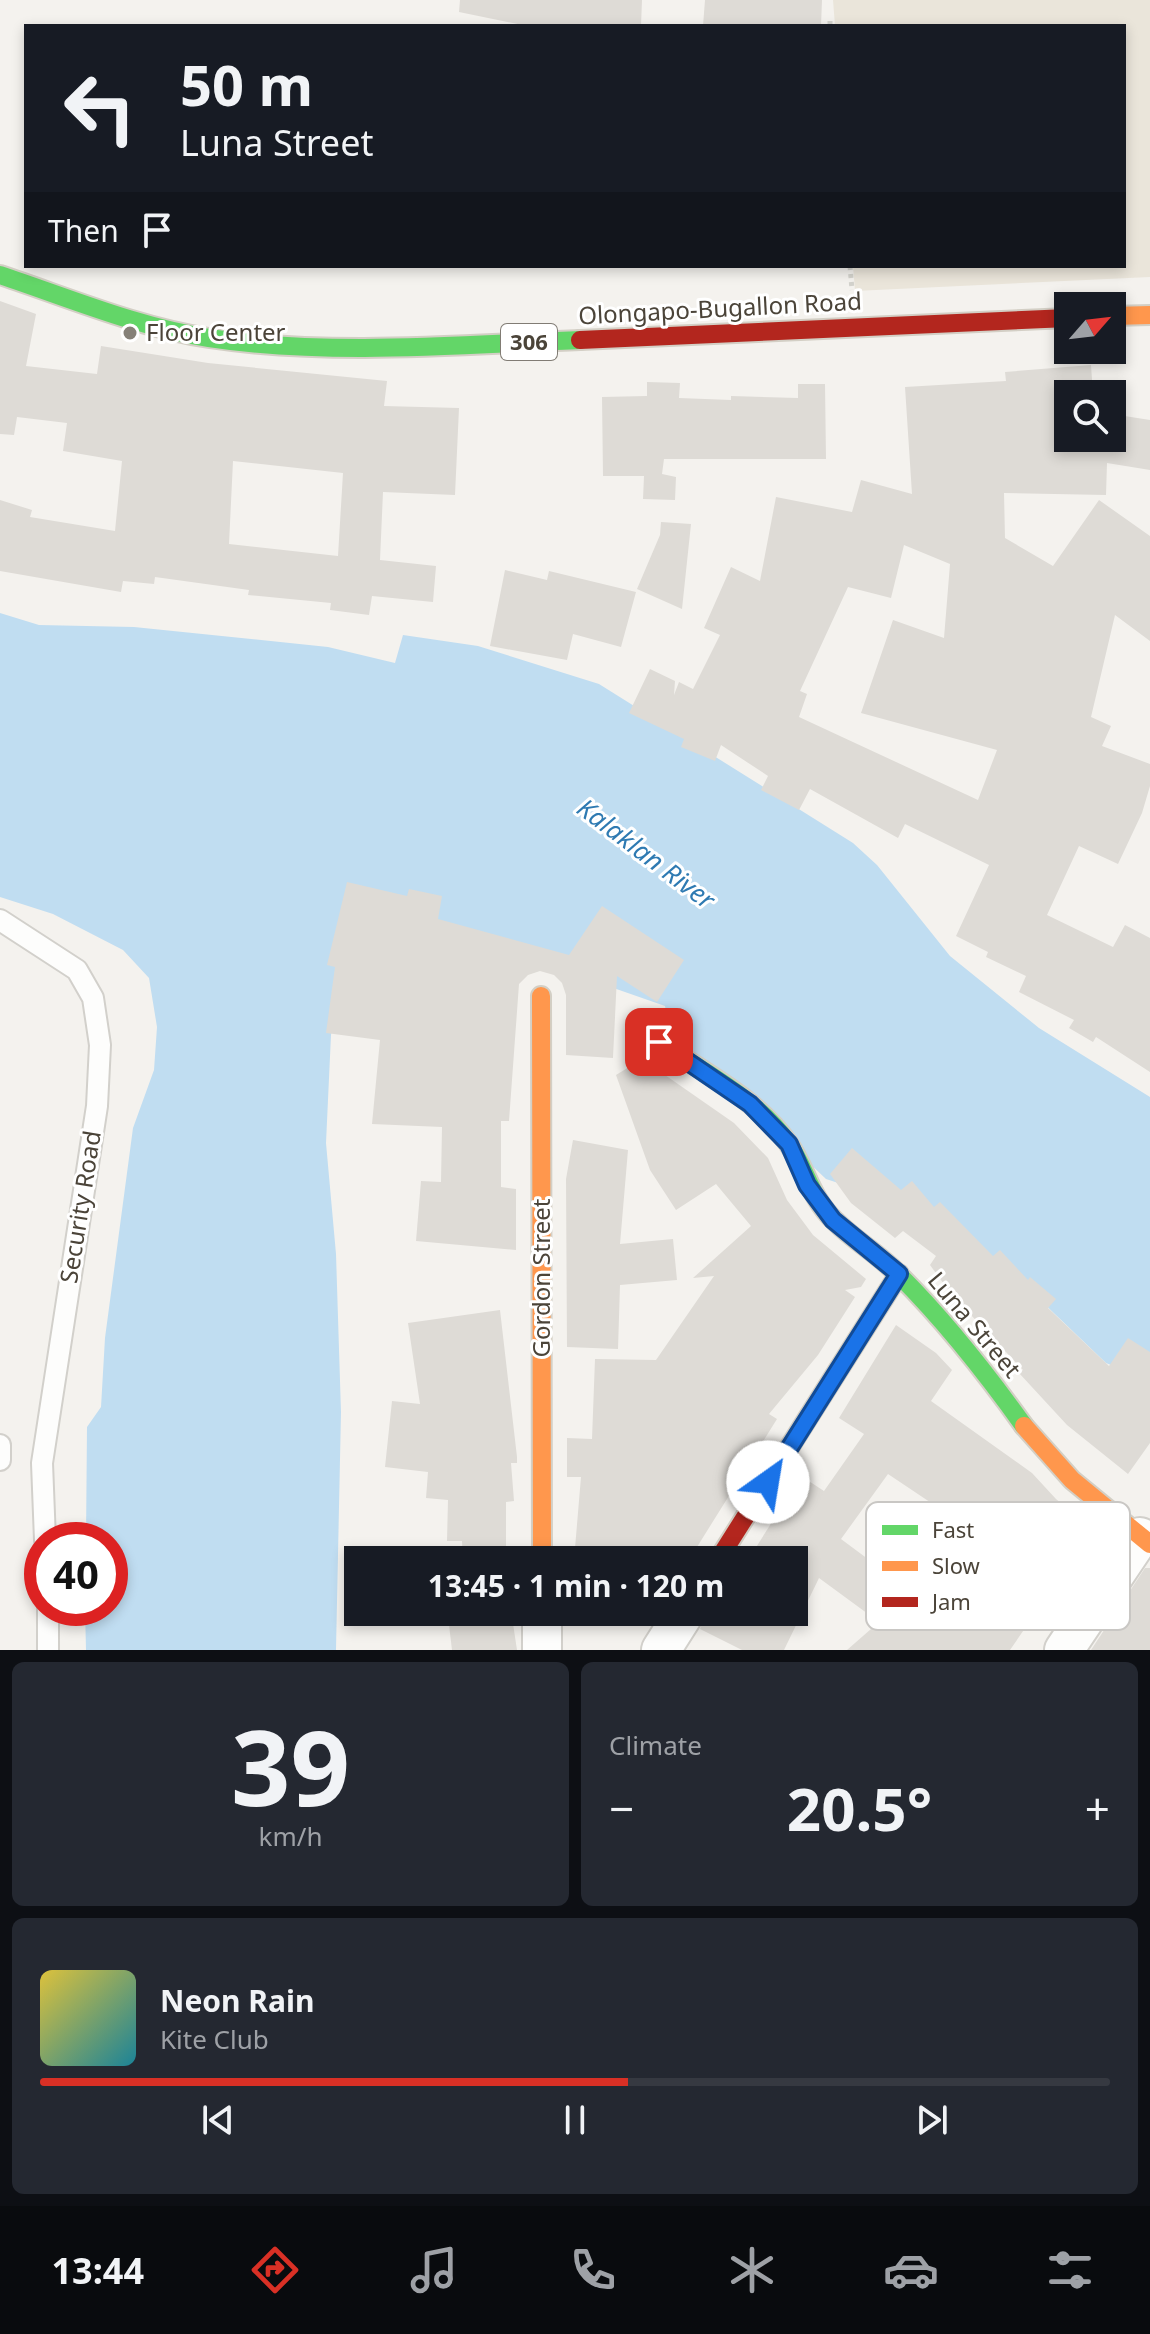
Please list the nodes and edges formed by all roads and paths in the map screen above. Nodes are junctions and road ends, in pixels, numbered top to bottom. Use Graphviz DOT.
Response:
graph roads {
  1 [pos="0,275"];
  2 [pos="1150,315"];
  3 [pos="1126,316"];
  4 [pos="1054,319"];
  5 [pos="0,920"];
  6 [pos="541,996"];
  7 [pos="659,1042"];
  8 [pos="899,1274"];
  9 [pos="0,1445"];
  10 [pos="0,1460"];
  11 [pos="1099,1502"];
  12 [pos="44,1522"];
  13 [pos="1145,1540"];
  14 [pos="542,1546"];
  15 [pos="727,1546"];
  16 [pos="1130,1560"];
  17 [pos="48,1626"];
  18 [pos="542,1626"];
  19 [pos="676,1626"];
  20 [pos="1079,1630"];
  21 [pos="48,1650"];
  22 [pos="542,1650"];
  23 [pos="661,1650"];
  24 [pos="1064,1650"];
  1 -- 4 [label="street, Olongapo-Bugallon Road / 306"];
  2 -- 3 [label="street"];
  5 -- 12 [label="lane, Security Road"];
  6 -- 14 [label="street, Gordon Street"];
  7 -- 8 [label="street, Luna Street"];
  8 -- 11 [label="street, Luna Street"];
  8 -- 15 [label="street"];
  9 -- 10 [label="lane"];
  13 -- 16 [label="street"];
  17 -- 21 [label="lane"];
  18 -- 22 [label="street"];
  19 -- 23 [label="street"];
  20 -- 24 [label="street"];
}
